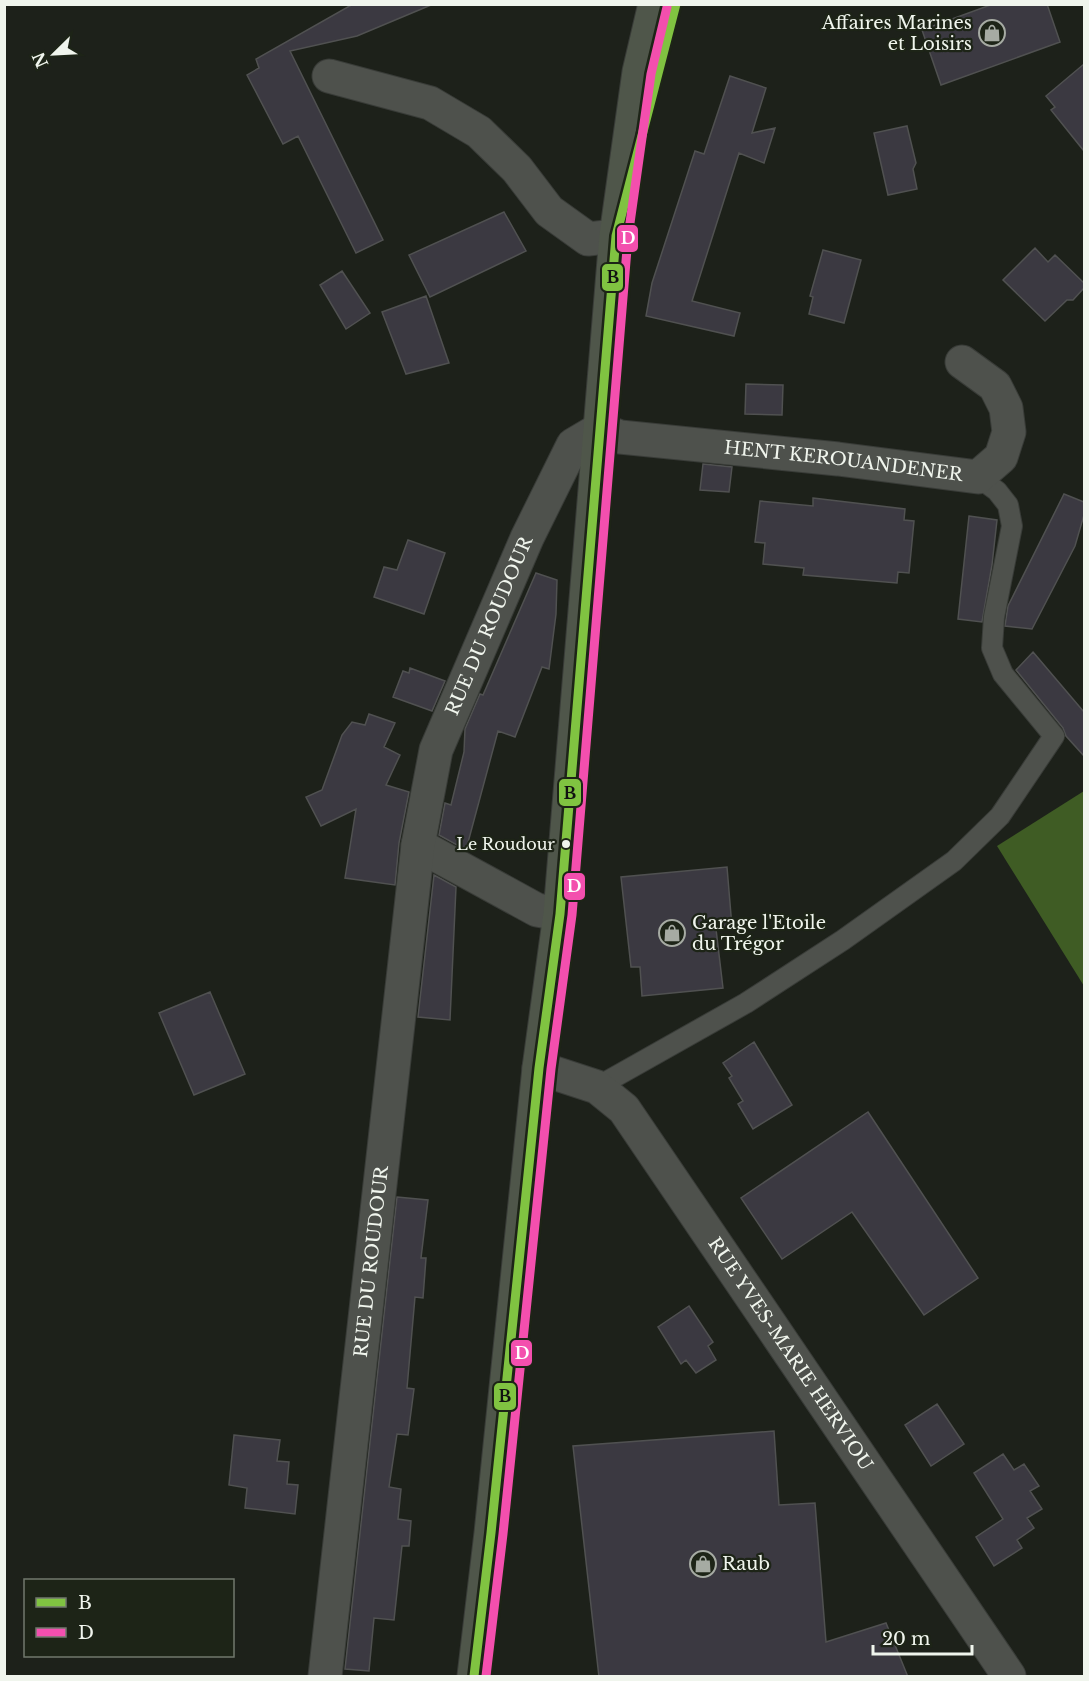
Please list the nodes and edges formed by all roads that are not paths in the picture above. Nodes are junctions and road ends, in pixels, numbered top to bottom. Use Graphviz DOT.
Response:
graph roads {
  1 [pos="655,4"];
  2 [pos="676,4"];
  3 [pos="329,76"];
  4 [pos="616,236"];
  5 [pos="962,362"];
  6 [pos="600,429"];
  7 [pos="978,477"];
  8 [pos="418,845"];
  9 [pos="561,914"];
  10 [pos="539,1068"];
  11 [pos="597,1087"];
  12 [pos="326,1677"];
  13 [pos="474,1677"];
  14 [pos="1009,1677"];
  1 -- 4 [label="main road"];
  2 -- 4 [label="main road"];
  3 -- 4 [label="street"];
  4 -- 6 [label="main road"];
  5 -- 7 [label="street, HENT KEROUANDENER"];
  6 -- 7 [label="street, HENT KEROUANDENER"];
  6 -- 8 [label="street, RUE DU ROUDOUR"];
  6 -- 9 [label="main road"];
  7 -- 11 [label="lane"];
  8 -- 9 [label="street"];
  8 -- 12 [label="street, RUE DU ROUDOUR"];
  9 -- 10 [label="main road"];
  10 -- 11 [label="street, RUE YVES-MARIE HERVIOU"];
  10 -- 13 [label="main road"];
  11 -- 14 [label="street, RUE YVES-MARIE HERVIOU"];
}
